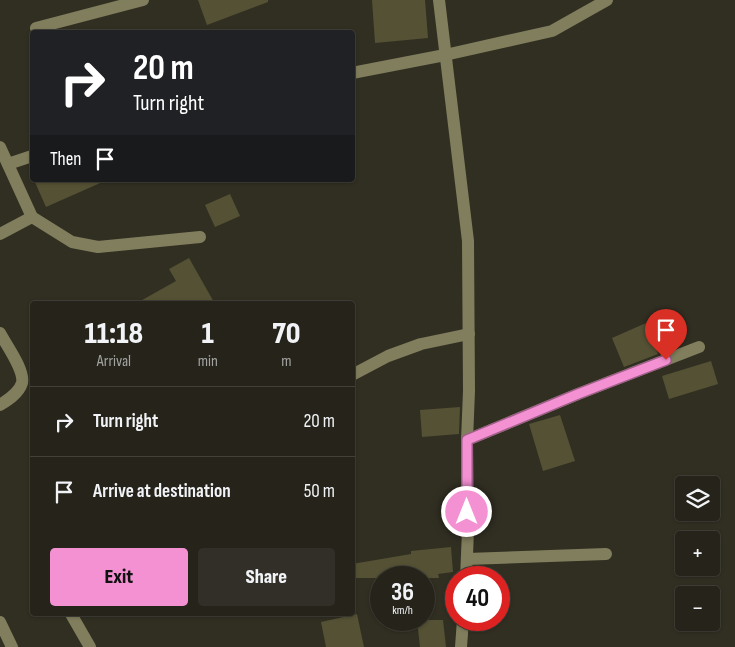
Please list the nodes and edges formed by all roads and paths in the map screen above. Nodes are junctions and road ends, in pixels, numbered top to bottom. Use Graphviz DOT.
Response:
graph roads {
  1 [pos="143,0"];
  2 [pos="439,0"];
  3 [pos="607,0"];
  4 [pos="36,28"];
  5 [pos="445,55"];
  6 [pos="355,72"];
  7 [pos="0,147"];
  8 [pos="30,157"];
  9 [pos="8,164"];
  10 [pos="32,217"];
  11 [pos="0,234"];
  12 [pos="200,237"];
  13 [pos="0,333"];
  14 [pos="469,334"];
  15 [pos="699,347"];
  16 [pos="355,372"];
  17 [pos="0,405"];
  18 [pos="467,440"];
  19 [pos="606,554"];
  20 [pos="467,559"];
  21 [pos="467,566"];
  22 [pos="72,616"];
  23 [pos="0,622"];
  24 [pos="462,631"];
  25 [pos="12,647"];
  26 [pos="90,647"];
  27 [pos="461,647"];
  1 -- 4 [label="street"];
  2 -- 5 [label="street"];
  3 -- 5 [label="street"];
  5 -- 6 [label="street"];
  5 -- 14 [label="street"];
  7 -- 9 [label="street"];
  8 -- 9 [label="street"];
  9 -- 10 [label="street"];
  10 -- 11 [label="street"];
  10 -- 12 [label="street"];
  13 -- 17 [label="street"];
  14 -- 16 [label="street"];
  14 -- 18 [label="street"];
  15 -- 18 [label="street"];
  18 -- 20 [label="street"];
  19 -- 20 [label="street"];
  20 -- 21 [label="street"];
  22 -- 26 [label="street"];
  23 -- 25 [label="street"];
  24 -- 27 [label="street"];
}
